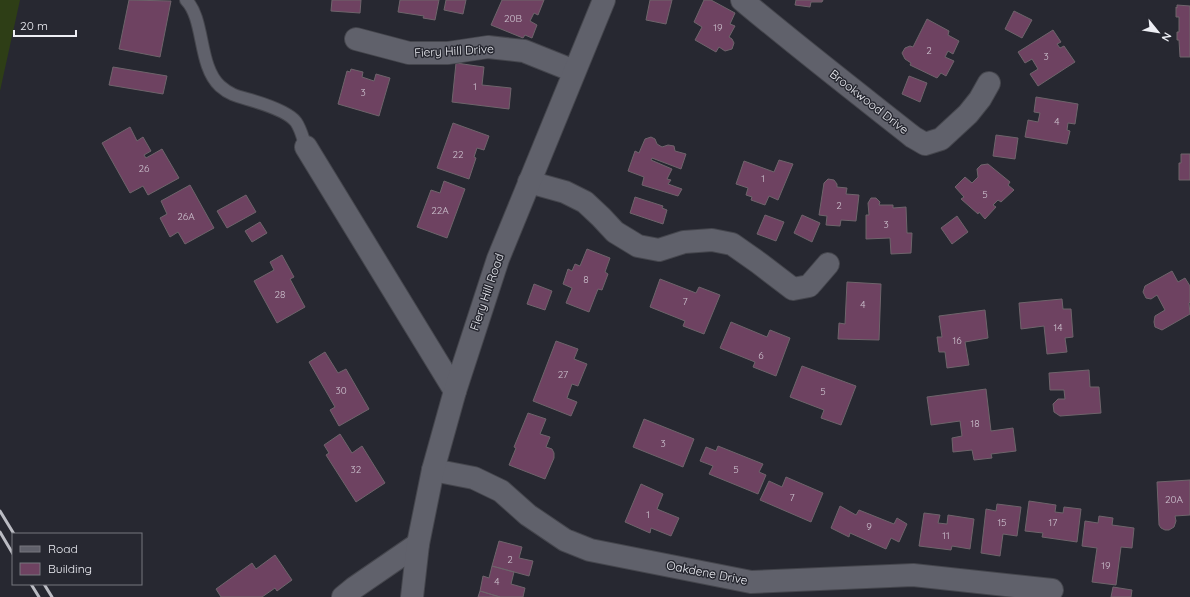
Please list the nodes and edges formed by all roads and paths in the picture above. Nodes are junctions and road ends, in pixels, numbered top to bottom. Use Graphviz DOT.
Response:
graph roads {
  1 [pos="186,0"];
  2 [pos="604,0"];
  3 [pos="742,0"];
  4 [pos="356,39"];
  5 [pos="574,71"];
  6 [pos="988,83"];
  7 [pos="306,148"];
  8 [pos="529,182"];
  9 [pos="828,264"];
  10 [pos="455,391"];
  11 [pos="433,470"];
  12 [pos="418,544"];
  13 [pos="1052,590"];
  14 [pos="343,597"];
  15 [pos="412,597"];
  1 -- 7 [label="lane"];
  2 -- 5 [label="street, Fiery Hill Road"];
  3 -- 6 [label="street, Brookwood Drive"];
  4 -- 5 [label="street, Fiery Hill Drive"];
  5 -- 8 [label="street, Fiery Hill Road"];
  7 -- 10 [label="street"];
  8 -- 9 [label="street"];
  8 -- 10 [label="street, Fiery Hill Road"];
  10 -- 11 [label="street, Fiery Hill Road"];
  11 -- 12 [label="street, Fiery Hill Road"];
  11 -- 13 [label="street, Oakdene Drive"];
  12 -- 14 [label="street"];
  12 -- 15 [label="street, Fiery Hill Road"];
}
